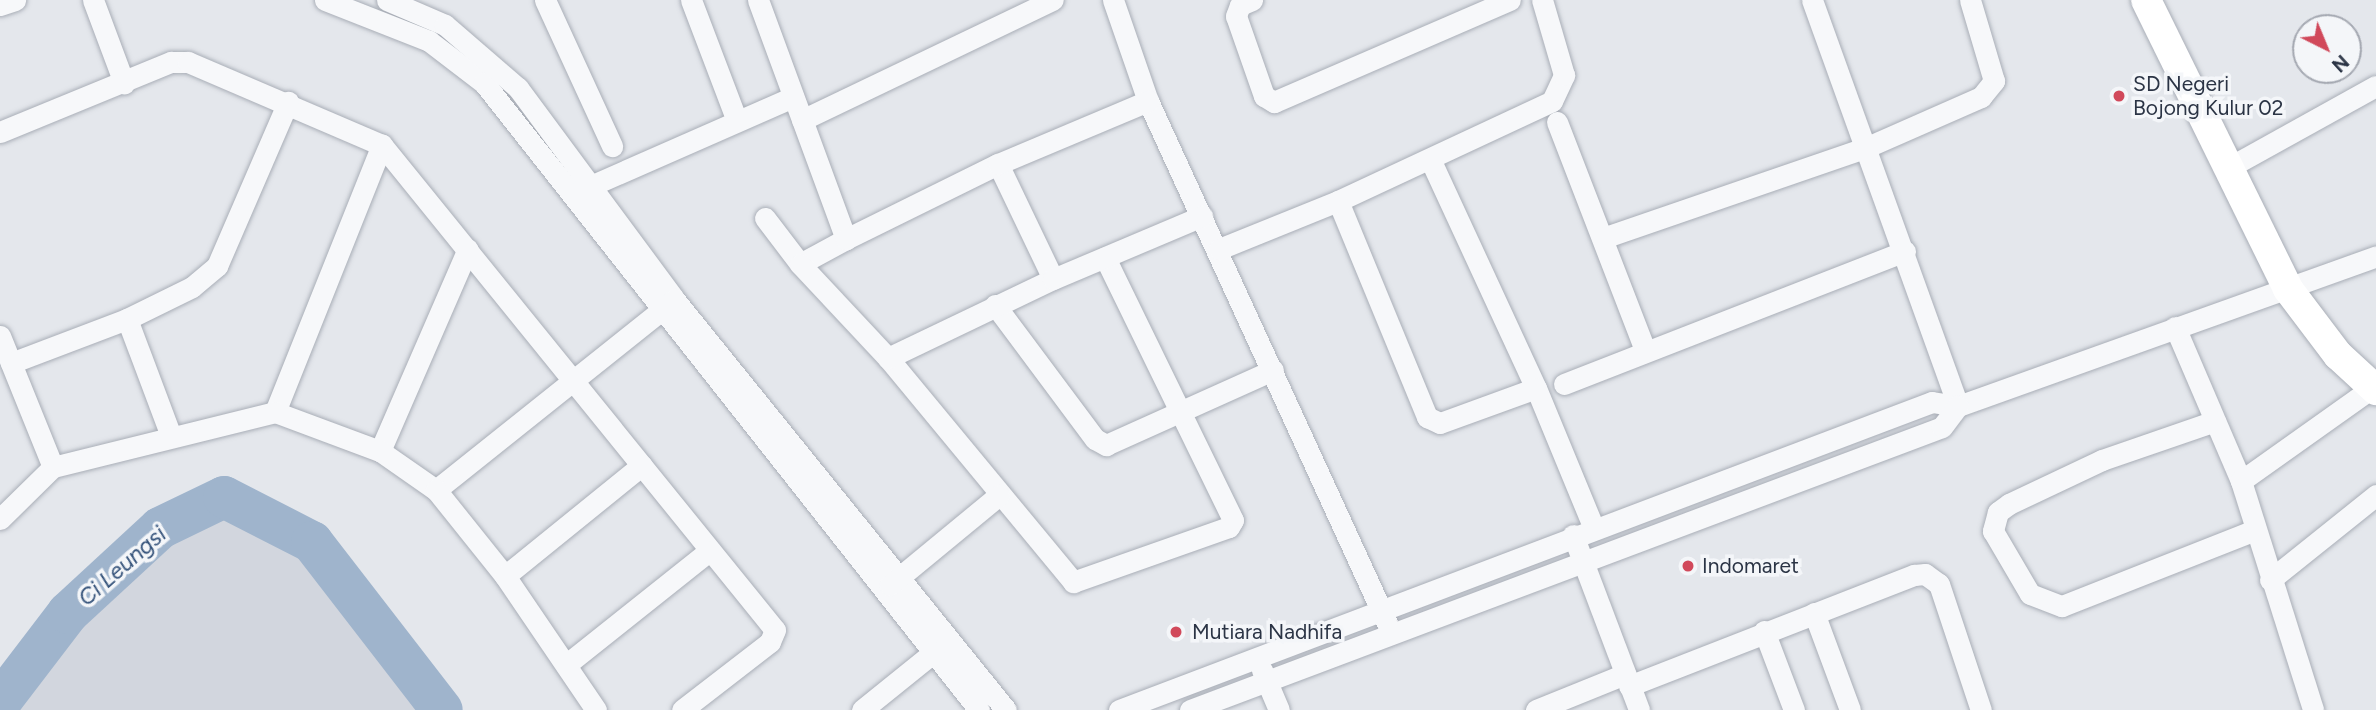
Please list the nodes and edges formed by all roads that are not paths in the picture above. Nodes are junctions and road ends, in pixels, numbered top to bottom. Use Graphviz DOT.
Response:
graph roads {
  1 [pos="15,0"];
  2 [pos="93,0"];
  3 [pos="325,0"];
  4 [pos="545,0"];
  5 [pos="691,0"];
  6 [pos="758,0"];
  7 [pos="1052,0"];
  8 [pos="1113,0"];
  9 [pos="1252,0"];
  10 [pos="1510,0"];
  11 [pos="1542,0"];
  12 [pos="1812,0"];
  13 [pos="1970,0"];
  14 [pos="2147,0"];
  15 [pos="397,2"];
  16 [pos="0,5"];
  17 [pos="393,27"];
  18 [pos="124,83"];
  19 [pos="2376,86"];
  20 [pos="793,97"];
  21 [pos="1148,101"];
  22 [pos="288,102"];
  23 [pos="802,120"];
  24 [pos="737,121"];
  25 [pos="1558,122"];
  26 [pos="0,132"];
  27 [pos="382,145"];
  28 [pos="612,146"];
  29 [pos="1865,148"];
  30 [pos="1430,159"];
  31 [pos="998,164"];
  32 [pos="2226,169"];
  33 [pos="580,190"];
  34 [pos="1338,201"];
  35 [pos="1202,216"];
  36 [pos="765,218"];
  37 [pos="1603,237"];
  38 [pos="846,239"];
  39 [pos="468,249"];
  40 [pos="1219,249"];
  41 [pos="1905,251"];
  42 [pos="2376,256"];
  43 [pos="1105,257"];
  44 [pos="800,264"];
  45 [pos="1053,279"];
  46 [pos="2288,289"];
  47 [pos="667,305"];
  48 [pos="995,305"];
  49 [pos="127,319"];
  50 [pos="2175,327"];
  51 [pos="0,336"];
  52 [pos="1645,350"];
  53 [pos="888,358"];
  54 [pos="11,363"];
  55 [pos="1273,370"];
  56 [pos="575,379"];
  57 [pos="1563,384"];
  58 [pos="1536,388"];
  59 [pos="2374,389"];
  60 [pos="1958,406"];
  61 [pos="1180,411"];
  62 [pos="275,412"];
  63 [pos="2215,421"];
  64 [pos="171,436"];
  65 [pos="380,451"];
  66 [pos="642,465"];
  67 [pos="53,467"];
  68 [pos="2241,481"];
  69 [pos="436,490"];
  70 [pos="999,495"];
  71 [pos="2376,495"];
  72 [pos="0,519"];
  73 [pos="1594,529"];
  74 [pos="2255,530"];
  75 [pos="1573,535"];
  76 [pos="709,551"];
  77 [pos="1582,564"];
  78 [pos="505,576"];
  79 [pos="2270,580"];
  80 [pos="892,584"];
  81 [pos="1814,612"];
  82 [pos="1382,613"];
  83 [pos="1764,631"];
  84 [pos="1392,635"];
  85 [pos="934,652"];
  86 [pos="1258,659"];
  87 [pos="567,664"];
  88 [pos="1627,680"];
  89 [pos="1265,682"];
  90 [pos="596,710"];
  91 [pos="682,710"];
  92 [pos="862,710"];
  93 [pos="979,710"];
  94 [pos="1006,710"];
  95 [pos="1119,710"];
  96 [pos="1190,710"];
  97 [pos="1279,710"];
  98 [pos="1536,710"];
  99 [pos="1639,710"];
  100 [pos="1794,710"];
  101 [pos="1850,710"];
  102 [pos="1981,710"];
  103 [pos="2313,710"];
  1 -- 16 [label="street"];
  2 -- 18 [label="street"];
  3 -- 17 [label="street"];
  4 -- 28 [label="street"];
  5 -- 24 [label="street"];
  6 -- 20 [label="street"];
  7 -- 23 [label="street"];
  8 -- 21 [label="street"];
  9 -- 10 [label="street"];
  11 -- 30 [label="street"];
  12 -- 29 [label="street"];
  13 -- 29 [label="street"];
  14 -- 32 [label="main road"];
  15 -- 17 [label="street"];
  15 -- 33 [label="street"];
  17 -- 33 [label="street"];
  18 -- 22 [label="street"];
  18 -- 26 [label="street"];
  19 -- 32 [label="street"];
  20 -- 23 [label="street"];
  20 -- 24 [label="street"];
  21 -- 31 [label="street"];
  21 -- 35 [label="street"];
  22 -- 27 [label="street"];
  22 -- 49 [label="street"];
  23 -- 38 [label="street"];
  24 -- 33 [label="street"];
  25 -- 37 [label="street"];
  27 -- 39 [label="street"];
  27 -- 62 [label="street"];
  29 -- 37 [label="street"];
  29 -- 41 [label="street"];
  30 -- 34 [label="street"];
  30 -- 58 [label="street"];
  31 -- 38 [label="street"];
  31 -- 45 [label="street"];
  32 -- 46 [label="main road"];
  33 -- 47 [label="street"];
  34 -- 40 [label="street"];
  34 -- 58 [label="street"];
  35 -- 40 [label="street"];
  35 -- 43 [label="street"];
  36 -- 44 [label="street"];
  37 -- 52 [label="street"];
  38 -- 44 [label="street"];
  39 -- 56 [label="street"];
  39 -- 65 [label="street"];
  40 -- 55 [label="street"];
  41 -- 52 [label="street"];
  41 -- 60 [label="street"];
  42 -- 46 [label="street"];
  43 -- 45 [label="street"];
  43 -- 61 [label="street"];
  44 -- 53 [label="street"];
  45 -- 48 [label="street"];
  46 -- 50 [label="street"];
  46 -- 59 [label="main road"];
  47 -- 56 [label="street"];
  47 -- 80 [label="street"];
  48 -- 53 [label="street"];
  48 -- 61 [label="street"];
  49 -- 54 [label="street"];
  49 -- 64 [label="street"];
  50 -- 60 [label="street"];
  50 -- 63 [label="street"];
  51 -- 54 [label="street"];
  52 -- 57 [label="street"];
  53 -- 70 [label="street"];
  54 -- 67 [label="street"];
  55 -- 61 [label="street"];
  55 -- 82 [label="street"];
  56 -- 66 [label="street"];
  56 -- 69 [label="street"];
  58 -- 73 [label="street"];
  59 -- 68 [label="street"];
  60 -- 73 [label="street"];
  60 -- 77 [label="street"];
  61 -- 70 [label="street"];
  62 -- 64 [label="street"];
  62 -- 65 [label="street"];
  63 -- 68 [label="street"];
  63 -- 74 [label="street"];
  64 -- 67 [label="street"];
  65 -- 69 [label="street"];
  66 -- 76 [label="street"];
  66 -- 78 [label="street"];
  67 -- 72 [label="street"];
  68 -- 74 [label="street"];
  69 -- 78 [label="street"];
  70 -- 80 [label="street"];
  71 -- 79 [label="street"];
  73 -- 75 [label="street"];
  74 -- 79 [label="street"];
  75 -- 77 [label="street"];
  75 -- 82 [label="street"];
  76 -- 87 [label="street"];
  76 -- 91 [label="street"];
  77 -- 84 [label="street"];
  77 -- 88 [label="street"];
  78 -- 87 [label="street"];
  79 -- 103 [label="street"];
  80 -- 85 [label="street"];
  80 -- 94 [label="street"];
  81 -- 83 [label="street"];
  81 -- 101 [label="street"];
  81 -- 102 [label="street"];
  82 -- 84 [label="street"];
  82 -- 86 [label="street"];
  83 -- 88 [label="street"];
  83 -- 100 [label="street"];
  84 -- 89 [label="street"];
  85 -- 92 [label="street"];
  85 -- 93 [label="street"];
  86 -- 89 [label="street"];
  86 -- 95 [label="street"];
  87 -- 90 [label="street"];
  88 -- 98 [label="street"];
  88 -- 99 [label="street"];
  89 -- 96 [label="street"];
  89 -- 97 [label="street"];
}
